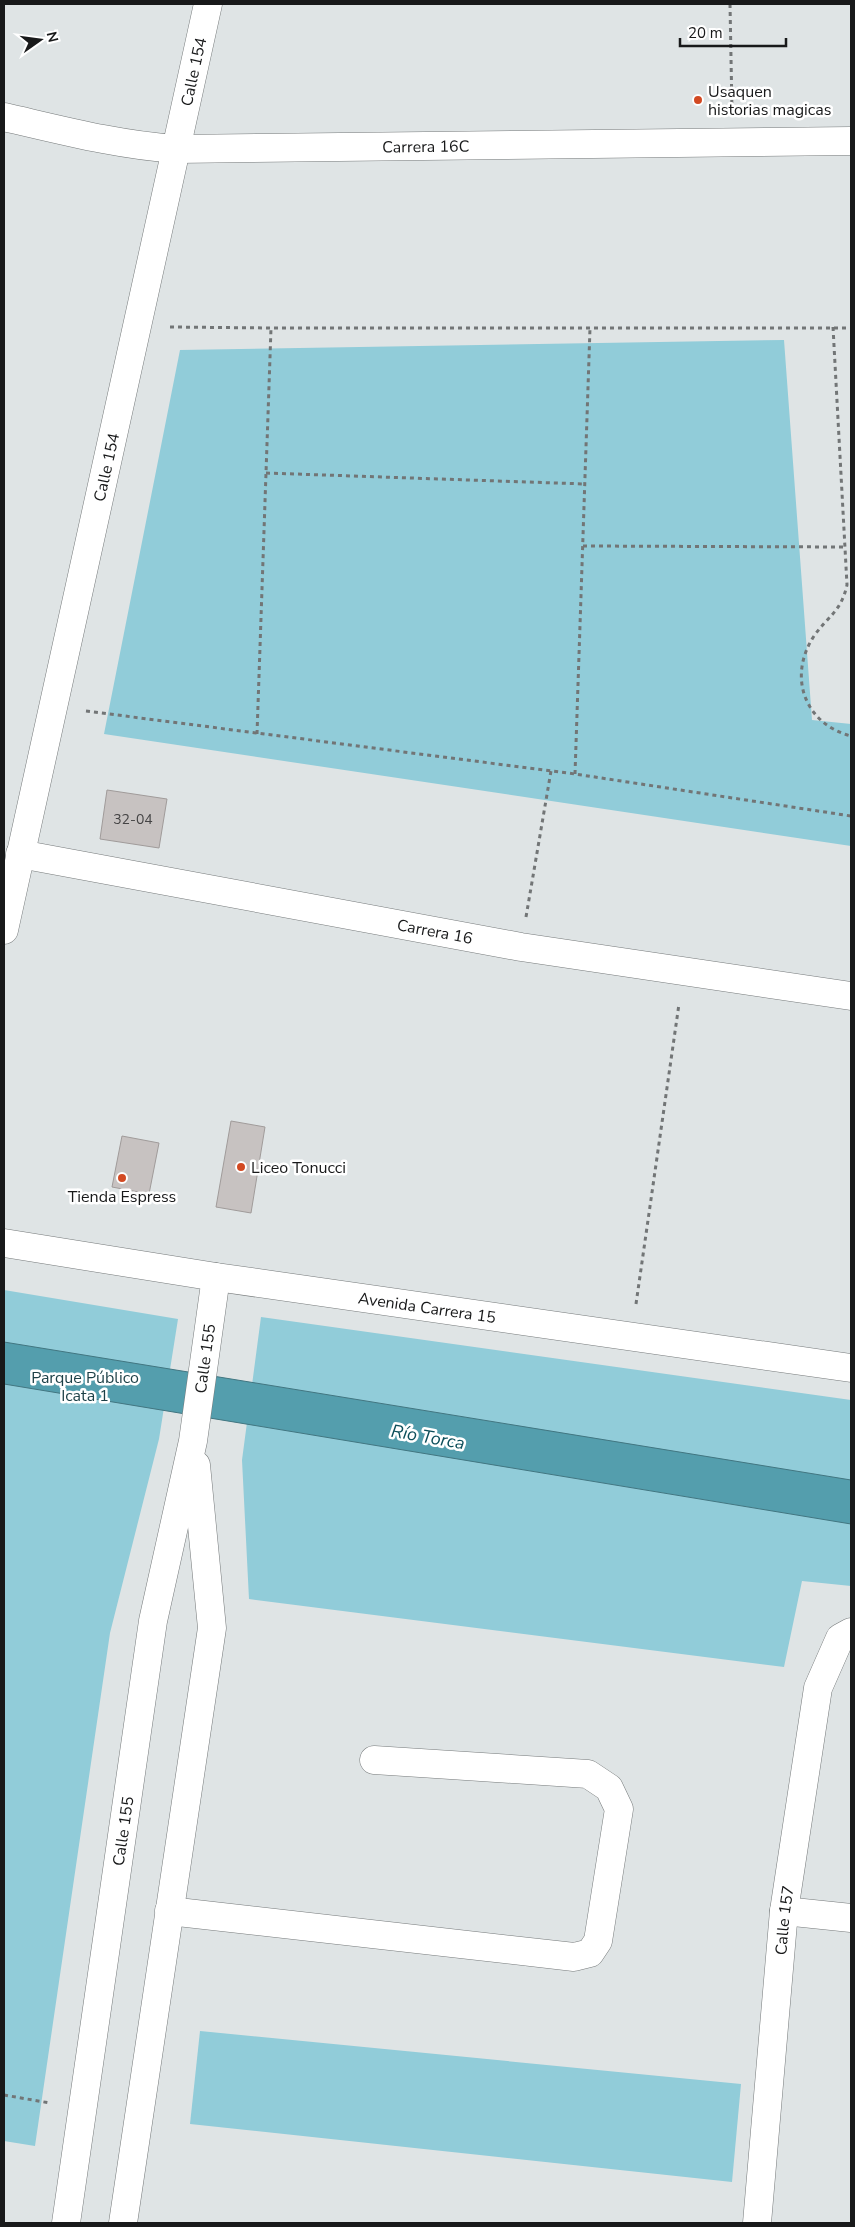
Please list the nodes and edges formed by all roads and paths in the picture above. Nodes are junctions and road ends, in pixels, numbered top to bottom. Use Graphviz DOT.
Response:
graph roads {
  1 [pos="208,4"];
  2 [pos="730,4"];
  3 [pos="4,117"];
  4 [pos="733,141"];
  5 [pos="851,141"];
  6 [pos="176,149"];
  7 [pos="137,326"];
  8 [pos="271,328"];
  9 [pos="590,328"];
  10 [pos="833,328"];
  11 [pos="851,328"];
  12 [pos="266,473"];
  13 [pos="585,484"];
  14 [pos="583,546"];
  15 [pos="845,547"];
  16 [pos="53,707"];
  17 [pos="256,734"];
  18 [pos="851,736"];
  19 [pos="551,771"];
  20 [pos="575,774"];
  21 [pos="851,816"];
  22 [pos="20,854"];
  23 [pos="4,930"];
  24 [pos="521,947"];
  25 [pos="684,971"];
  26 [pos="851,996"];
  27 [pos="4,1243"];
  28 [pos="216,1277"];
  29 [pos="635,1308"];
  30 [pos="851,1368"];
  31 [pos="193,1441"];
  32 [pos="851,1632"];
  33 [pos="374,1760"];
  34 [pos="169,1911"];
  35 [pos="784,1912"];
  36 [pos="851,1918"];
  37 [pos="4,2095"];
  38 [pos="83,2109"];
  39 [pos="66,2223"];
  40 [pos="123,2223"];
  41 [pos="757,2223"];
  1 -- 6 [label="street, Calle 154"];
  2 -- 4 [label="path"];
  3 -- 6 [label="street, Carrera 16C"];
  4 -- 5 [label="street, Carrera 16C"];
  4 -- 6 [label="street, Carrera 16C"];
  6 -- 7 [label="street, Calle 154"];
  7 -- 8 [label="path"];
  7 -- 16 [label="street, Calle 154"];
  8 -- 9 [label="path"];
  8 -- 12 [label="path"];
  9 -- 10 [label="path"];
  9 -- 13 [label="path"];
  10 -- 11 [label="path"];
  10 -- 15 [label="path"];
  12 -- 13 [label="path"];
  12 -- 17 [label="path"];
  13 -- 14 [label="path"];
  14 -- 15 [label="path"];
  14 -- 20 [label="path"];
  15 -- 18 [label="path"];
  16 -- 17 [label="path"];
  16 -- 22 [label="street, Calle 154"];
  17 -- 19 [label="path"];
  19 -- 20 [label="path"];
  19 -- 24 [label="path"];
  20 -- 21 [label="path"];
  22 -- 23 [label="street, Calle 154"];
  22 -- 24 [label="street, Carrera 16"];
  24 -- 25 [label="street, Carrera 16"];
  25 -- 26 [label="street, Carrera 16"];
  25 -- 29 [label="path"];
  27 -- 28 [label="street, Avenida Carrera 15"];
  28 -- 30 [label="street, Avenida Carrera 15"];
  28 -- 31 [label="street, Calle 155"];
  31 -- 34 [label="street, Calle 155"];
  31 -- 38 [label="street, Calle 155"];
  32 -- 35 [label="street, Calle 157"];
  33 -- 34 [label="street"];
  34 -- 40 [label="street, Calle 155"];
  35 -- 36 [label="street"];
  35 -- 41 [label="street, Calle 157"];
  37 -- 38 [label="path"];
  38 -- 39 [label="street, Calle 155"];
}
